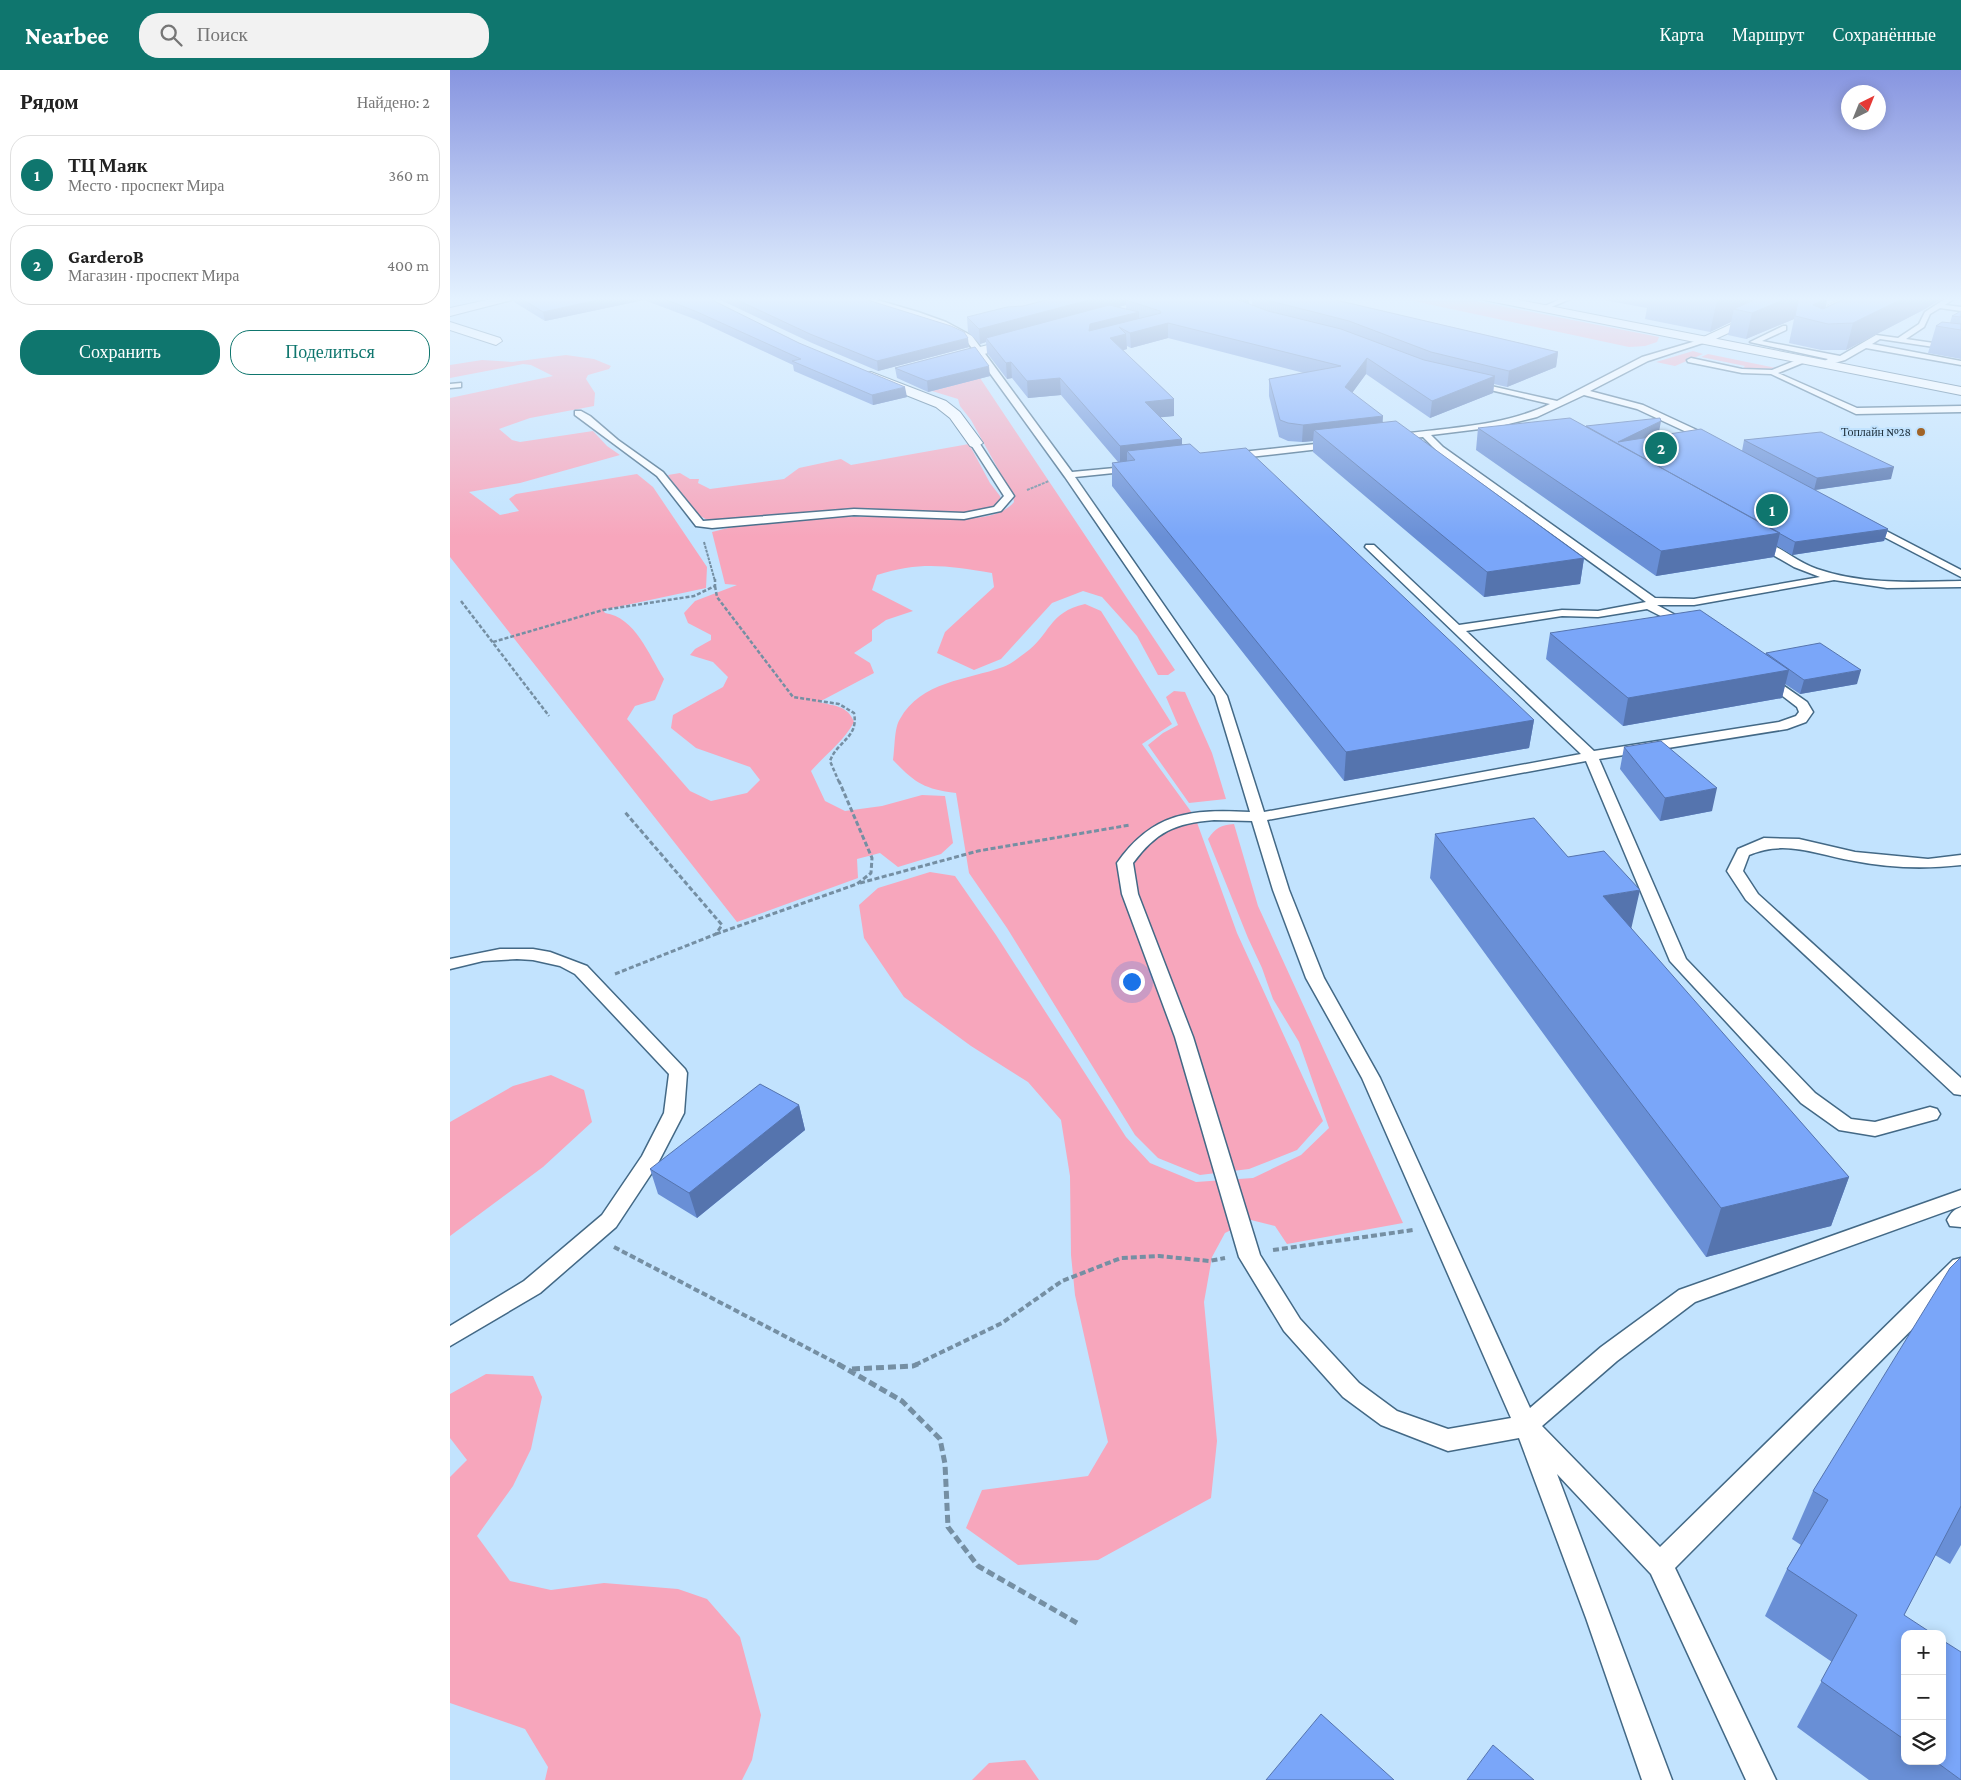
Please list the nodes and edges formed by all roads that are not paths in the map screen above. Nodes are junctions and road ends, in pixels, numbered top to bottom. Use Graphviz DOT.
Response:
graph roads {
  1 [pos="881,377"];
  2 [pos="996,377"];
  3 [pos="1612,377"];
  4 [pos="1779,377"];
  5 [pos="1899,377"];
  6 [pos="876,378"];
  7 [pos="1464,381"];
  8 [pos="1961,391"];
  9 [pos="1583,392"];
  10 [pos="1558,404"];
  11 [pos="1961,409"];
  12 [pos="578,413"];
  13 [pos="1425,434"];
  14 [pos="1386,439"];
  15 [pos="975,443"];
  16 [pos="1347,443"];
  17 [pos="1722,446"];
  18 [pos="1221,458"];
  19 [pos="1145,466"];
  20 [pos="1069,475"];
  21 [pos="1862,521"];
  22 [pos="1745,534"];
  23 [pos="1370,547"];
  24 [pos="1961,574"];
  25 [pos="1837,577"];
  26 [pos="1961,584"];
  27 [pos="1651,603"];
  28 [pos="1456,629"];
  29 [pos="1701,632"];
  30 [pos="1756,671"];
  31 [pos="1591,756"];
  32 [pos="1258,817"];
  33 [pos="1961,860"];
  34 [pos="450,964"];
  35 [pos="1961,1089"];
  36 [pos="1930,1114"];
  37 [pos="1961,1198"];
  38 [pos="1961,1266"];
  39 [pos="450,1337"];
  40 [pos="1526,1426"];
  41 [pos="1660,1566"];
  42 [pos="1656,1780"];
  43 [pos="1761,1780"];
  1 -- 6 [label="street"];
  2 -- 20 [label="lane"];
  3 -- 9 [label="lane"];
  4 -- 11 [label="lane"];
  5 -- 8 [label="street"];
  6 -- 15 [label="street"];
  7 -- 10 [label="lane"];
  9 -- 10 [label="lane"];
  9 -- 17 [label="lane"];
  10 -- 13 [label="lane"];
  12 -- 15 [label="lane"];
  13 -- 14 [label="lane"];
  13 -- 27 [label="lane"];
  16 -- 18 [label="lane"];
  19 -- 20 [label="lane"];
  20 -- 32 [label="lane"];
  21 -- 24 [label="lane"];
  22 -- 25 [label="lane"];
  23 -- 28 [label="lane"];
  25 -- 26 [label="lane"];
  25 -- 27 [label="lane"];
  27 -- 28 [label="lane"];
  27 -- 29 [label="lane"];
  28 -- 31 [label="lane"];
  30 -- 31 [label="lane"];
  31 -- 32 [label="lane"];
  31 -- 36 [label="lane"];
  32 -- 40 [label="lane"];
  32 -- 40 [label="lane"];
  33 -- 35 [label="lane"];
  34 -- 39 [label="lane"];
  37 -- 40 [label="lane"];
  38 -- 41 [label="lane"];
  40 -- 41 [label="lane"];
  40 -- 42 [label="lane"];
  41 -- 43 [label="lane"];
}
